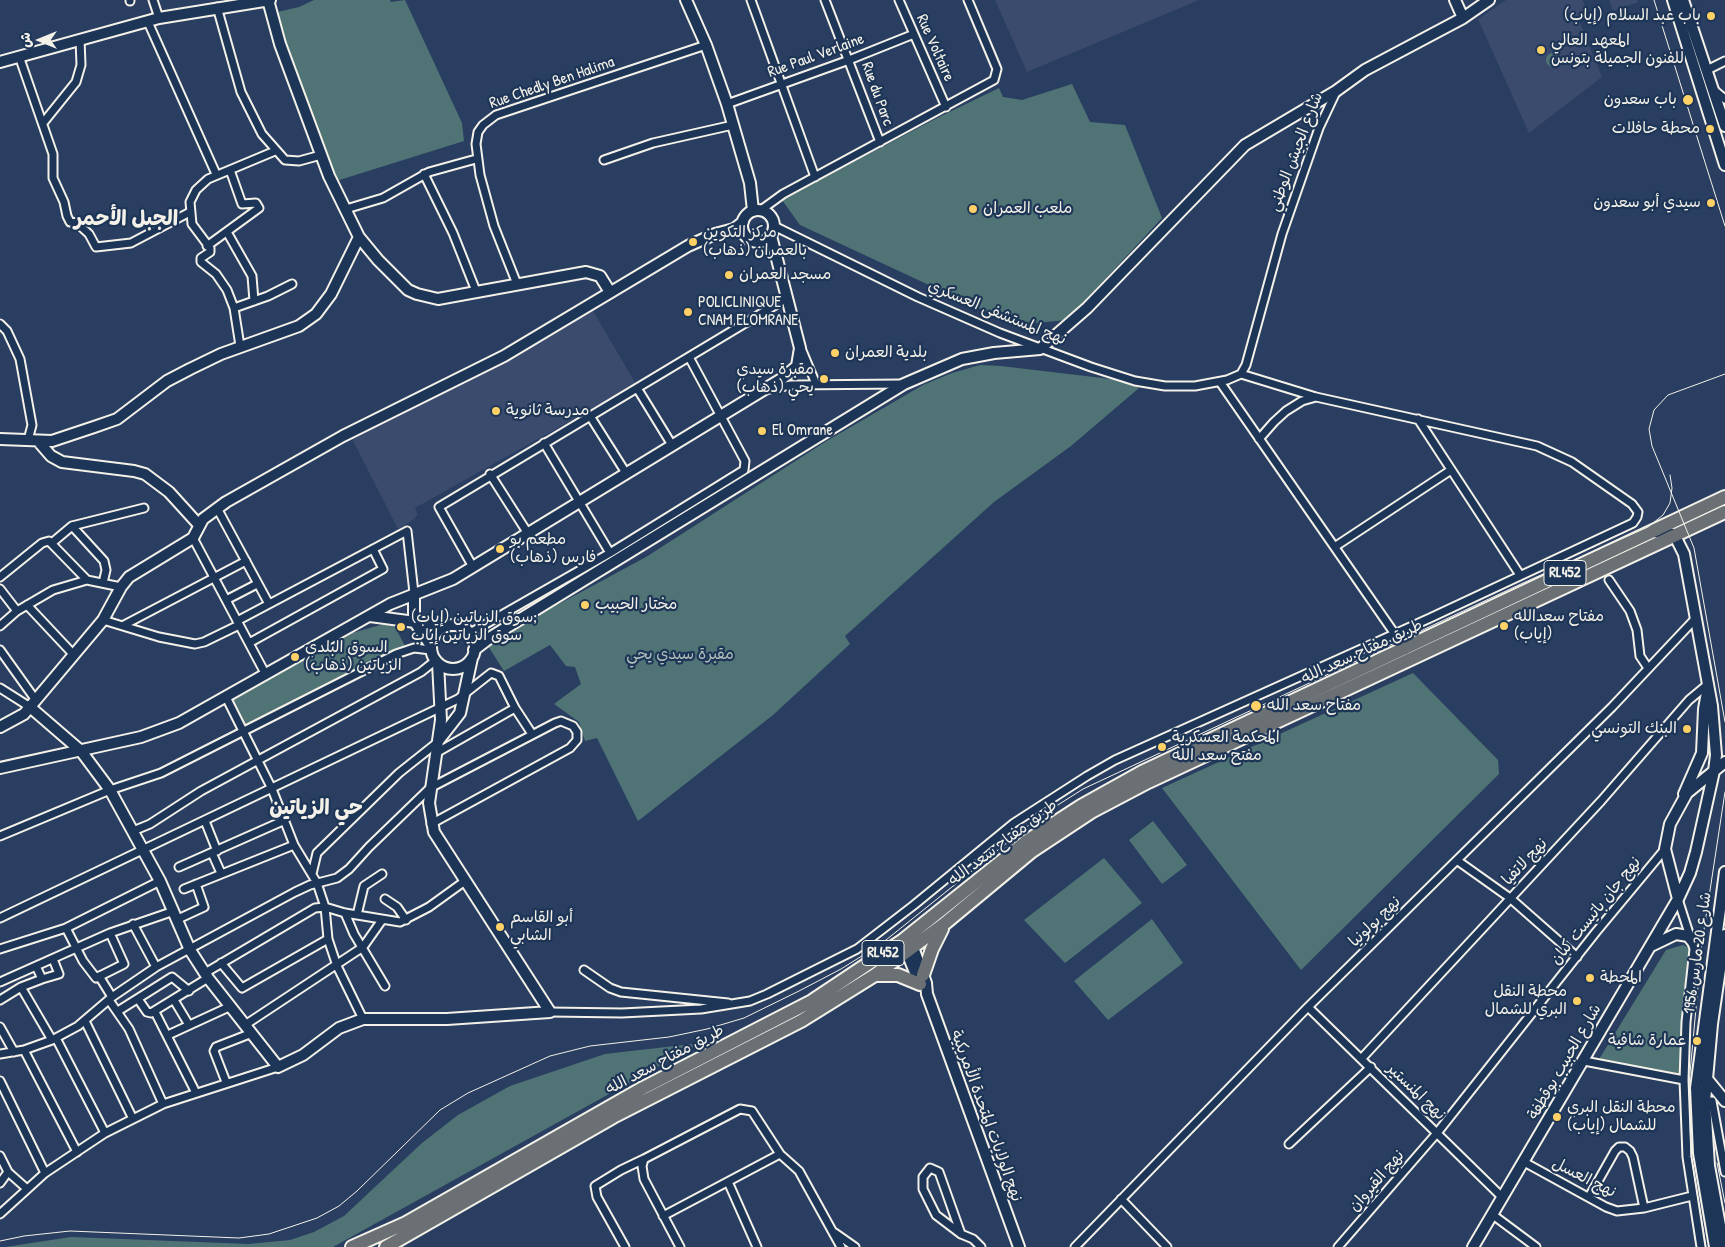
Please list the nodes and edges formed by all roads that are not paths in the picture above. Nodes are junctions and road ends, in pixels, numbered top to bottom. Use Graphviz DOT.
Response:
graph roads {
  1 [pos="153,0"];
  2 [pos="269,0"];
  3 [pos="686,0"];
  4 [pos="751,0"];
  5 [pos="826,0"];
  6 [pos="899,0"];
  7 [pos="968,0"];
  8 [pos="1456,0"];
  9 [pos="1489,0"];
  10 [pos="1673,0"];
  11 [pos="1683,0"];
  12 [pos="230,3"];
  13 [pos="159,18"];
  14 [pos="1463,18"];
  15 [pos="148,22"];
  16 [pos="914,34"];
  17 [pos="80,39"];
  18 [pos="706,45"];
  19 [pos="19,56"];
  20 [pos="849,60"];
  21 [pos="1725,61"];
  22 [pos="0,62"];
  23 [pos="1706,70"];
  24 [pos="782,83"];
  25 [pos="1712,88"];
  26 [pos="1336,91"];
  27 [pos="1725,99"];
  28 [pos="727,104"];
  29 [pos="946,107"];
  30 [pos="42,123"];
  31 [pos="733,125"];
  32 [pos="1725,126"];
  33 [pos="880,142"];
  34 [pos="275,151"];
  35 [pos="321,155"];
  36 [pos="476,159"];
  37 [pos="604,160"];
  38 [pos="1725,165"];
  39 [pos="230,170"];
  40 [pos="216,174"];
  41 [pos="424,174"];
  42 [pos="815,177"];
  43 [pos="346,210"];
  44 [pos="757,210"];
  45 [pos="190,212"];
  46 [pos="742,222"];
  47 [pos="772,231"];
  48 [pos="227,232"];
  49 [pos="359,237"];
  50 [pos="207,246"];
  51 [pos="292,284"];
  52 [pos="517,284"];
  53 [pos="476,291"];
  54 [pos="610,292"];
  55 [pos="787,298"];
  56 [pos="254,301"];
  57 [pos="234,308"];
  58 [pos="0,324"];
  59 [pos="240,346"];
  60 [pos="800,348"];
  61 [pos="1040,349"];
  62 [pos="689,357"];
  63 [pos="1241,374"];
  64 [pos="1220,382"];
  65 [pos="816,384"];
  66 [pos="904,384"];
  67 [pos="637,388"];
  68 [pos="762,391"];
  69 [pos="1316,397"];
  70 [pos="721,415"];
  71 [pos="590,416"];
  72 [pos="1418,419"];
  73 [pos="0,439"];
  74 [pos="1259,439"];
  75 [pos="33,440"];
  76 [pos="544,443"];
  77 [pos="672,445"];
  78 [pos="1451,470"];
  79 [pos="626,473"];
  80 [pos="490,474"];
  81 [pos="1725,497"];
  82 [pos="578,501"];
  83 [pos="144,508"];
  84 [pos="217,508"];
  85 [pos="1725,512"];
  86 [pos="199,525"];
  87 [pos="72,526"];
  88 [pos="527,532"];
  89 [pos="1652,532"];
  90 [pos="1675,535"];
  91 [pos="193,538"];
  92 [pos="53,542"];
  93 [pos="1336,546"];
  94 [pos="373,549"];
  95 [pos="610,553"];
  96 [pos="246,561"];
  97 [pos="474,567"];
  98 [pos="1520,575"];
  99 [pos="0,577"];
  100 [pos="214,578"];
  101 [pos="87,580"];
  102 [pos="1609,580"];
  103 [pos="103,583"];
  104 [pos="258,584"];
  105 [pos="121,586"];
  106 [pos="0,589"];
  107 [pos="414,593"];
  108 [pos="226,600"];
  109 [pos="269,604"];
  110 [pos="27,605"];
  111 [pos="17,610"];
  112 [pos="370,616"];
  113 [pos="1696,618"];
  114 [pos="103,620"];
  115 [pos="414,621"];
  116 [pos="238,623"];
  117 [pos="124,625"];
  118 [pos="0,626"];
  119 [pos="445,626"];
  120 [pos="1396,632"];
  121 [pos="472,635"];
  122 [pos="491,637"];
  123 [pos="249,643"];
  124 [pos="431,648"];
  125 [pos="0,650"];
  126 [pos="474,653"];
  127 [pos="73,654"];
  128 [pos="1408,654"];
  129 [pos="437,662"];
  130 [pos="1648,668"];
  131 [pos="266,675"];
  132 [pos="0,688"];
  133 [pos="1707,688"];
  134 [pos="466,694"];
  135 [pos="226,697"];
  136 [pos="32,703"];
  137 [pos="440,706"];
  138 [pos="515,708"];
  139 [pos="0,727"];
  140 [pos="242,731"];
  141 [pos="1715,732"];
  142 [pos="532,734"];
  143 [pos="438,741"];
  144 [pos="1725,743"];
  145 [pos="81,751"];
  146 [pos="436,753"];
  147 [pos="258,761"];
  148 [pos="1725,762"];
  149 [pos="0,768"];
  150 [pos="1714,771"];
  151 [pos="430,788"];
  152 [pos="272,789"];
  153 [pos="110,790"];
  154 [pos="1682,801"];
  155 [pos="284,820"];
  156 [pos="205,821"];
  157 [pos="431,824"];
  158 [pos="133,831"];
  159 [pos="0,836"];
  160 [pos="294,845"];
  161 [pos="1665,849"];
  162 [pos="144,851"];
  163 [pos="214,852"];
  164 [pos="1696,852"];
  165 [pos="1458,861"];
  166 [pos="179,867"];
  167 [pos="1671,871"];
  168 [pos="1725,872"];
  169 [pos="221,873"];
  170 [pos="312,874"];
  171 [pos="382,874"];
  172 [pos="160,881"];
  173 [pos="465,881"];
  174 [pos="316,883"];
  175 [pos="196,884"];
  176 [pos="184,889"];
  177 [pos="1510,898"];
  178 [pos="385,899"];
  179 [pos="1678,899"];
  180 [pos="325,907"];
  181 [pos="345,913"];
  182 [pos="176,914"];
  183 [pos="357,915"];
  184 [pos="0,918"];
  185 [pos="382,920"];
  186 [pos="406,920"];
  187 [pos="133,924"];
  188 [pos="944,924"];
  189 [pos="66,928"];
  190 [pos="110,933"];
  191 [pos="1725,935"];
  192 [pos="328,939"];
  193 [pos="1692,942"];
  194 [pos="907,944"];
  195 [pos="363,947"];
  196 [pos="0,949"];
  197 [pos="77,949"];
  198 [pos="190,950"];
  199 [pos="1646,952"];
  200 [pos="1577,957"];
  201 [pos="53,959"];
  202 [pos="221,963"];
  203 [pos="36,966"];
  204 [pos="337,966"];
  205 [pos="156,967"];
  206 [pos="584,970"];
  207 [pos="207,975"];
  208 [pos="99,976"];
  209 [pos="875,976"];
  210 [pos="42,979"];
  211 [pos="0,982"];
  212 [pos="923,984"];
  213 [pos="385,986"];
  214 [pos="21,987"];
  215 [pos="189,991"];
  216 [pos="111,998"];
  217 [pos="138,999"];
  218 [pos="0,1000"];
  219 [pos="174,1000"];
  220 [pos="738,1004"];
  221 [pos="231,1006"];
  222 [pos="1308,1007"];
  223 [pos="118,1012"];
  224 [pos="155,1012"];
  225 [pos="550,1012"];
  226 [pos="363,1019"];
  227 [pos="84,1021"];
  228 [pos="189,1025"];
  229 [pos="244,1025"];
  230 [pos="0,1027"];
  231 [pos="252,1033"];
  232 [pos="168,1035"];
  233 [pos="54,1039"];
  234 [pos="24,1050"];
  235 [pos="14,1052"];
  236 [pos="0,1054"];
  237 [pos="1362,1058"];
  238 [pos="1584,1061"];
  239 [pos="278,1067"];
  240 [pos="1371,1067"];
  241 [pos="1707,1079"];
  242 [pos="1684,1080"];
  243 [pos="0,1081"];
  244 [pos="226,1082"];
  245 [pos="196,1093"];
  246 [pos="1705,1101"];
  247 [pos="1725,1101"];
  248 [pos="163,1104"];
  249 [pos="133,1119"];
  250 [pos="105,1132"];
  251 [pos="1438,1132"];
  252 [pos="1289,1144"];
  253 [pos="77,1152"];
  254 [pos="780,1154"];
  255 [pos="0,1156"];
  256 [pos="644,1159"];
  257 [pos="1524,1162"];
  258 [pos="8,1172"];
  259 [pos="1725,1172"];
  260 [pos="45,1173"];
  261 [pos="0,1183"];
  262 [pos="728,1184"];
  263 [pos="26,1188"];
  264 [pos="1692,1196"];
  265 [pos="1589,1197"];
  266 [pos="1503,1198"];
  267 [pos="1121,1199"];
  268 [pos="1644,1208"];
  269 [pos="0,1214"];
  270 [pos="1494,1215"];
  271 [pos="663,1216"];
  272 [pos="834,1233"];
  273 [pos="961,1234"];
  274 [pos="352,1247"];
  275 [pos="386,1247"];
  276 [pos="625,1247"];
  277 [pos="680,1247"];
  278 [pos="757,1247"];
  279 [pos="841,1247"];
  280 [pos="855,1247"];
  281 [pos="981,1247"];
  282 [pos="1018,1247"];
  283 [pos="1076,1247"];
  284 [pos="1167,1247"];
  285 [pos="1338,1247"];
  286 [pos="1473,1247"];
  287 [pos="1536,1247"];
  288 [pos="1701,1247"];
  289 [pos="1715,1247"];
  290 [pos="1724,1247"];
  1 -- 13 [label="street"];
  2 -- 12 [label="street"];
  2 -- 35 [label="street"];
  3 -- 18 [label="street"];
  4 -- 24 [label="street"];
  5 -- 20 [label="street, Rue du Parc"];
  6 -- 16 [label="street, Rue Voltaire"];
  7 -- 29 [label="street"];
  8 -- 14 [label="street"];
  9 -- 14 [label="street, شارع الجيش الوطني"];
  10 -- 38 [label="street"];
  11 -- 23 [label="street"];
  12 -- 13 [label="street"];
  12 -- 34 [label="street"];
  13 -- 15 [label="street"];
  14 -- 26 [label="street, شارع الجيش الوطني"];
  15 -- 17 [label="street"];
  15 -- 40 [label="street"];
  16 -- 20 [label="street, Rue Paul Verlaine"];
  16 -- 29 [label="street, Rue Voltaire"];
  17 -- 19 [label="street"];
  17 -- 30 [label="street"];
  18 -- 28 [label="street"];
  18 -- 36 [label="street, Rue Chedly Ben Halima"];
  19 -- 22 [label="street"];
  19 -- 30 [label="street"];
  20 -- 24 [label="street, Rue Paul Verlaine"];
  20 -- 33 [label="street, Rue du Parc"];
  21 -- 23 [label="street"];
  23 -- 25 [label="street"];
  24 -- 28 [label="street, Rue Paul Verlaine"];
  24 -- 42 [label="street"];
  25 -- 27 [label="street"];
  25 -- 32 [label="street"];
  26 -- 61 [label="street"];
  26 -- 63 [label="street, شارع الجيش الوطني"];
  28 -- 31 [label="street"];
  29 -- 33 [label="street"];
  30 -- 45 [label="street"];
  31 -- 37 [label="street"];
  31 -- 44 [label="street"];
  33 -- 42 [label="street"];
  34 -- 35 [label="street"];
  34 -- 39 [label="street"];
  35 -- 43 [label="street"];
  36 -- 41 [label="street"];
  36 -- 52 [label="street, Rue Chedly Ben Halima"];
  39 -- 40 [label="street"];
  39 -- 48 [label="street"];
  40 -- 45 [label="street"];
  41 -- 43 [label="street"];
  41 -- 53 [label="street"];
  42 -- 44 [label="street"];
  43 -- 49 [label="street"];
  44 -- 46 [label="street"];
  44 -- 47 [label="street"];
  45 -- 50 [label="street"];
  46 -- 47 [label="street"];
  46 -- 54 [label="street"];
  47 -- 55 [label="street"];
  47 -- 61 [label="street, نهج المستشفى العسكري"];
  48 -- 50 [label="street"];
  48 -- 56 [label="street"];
  49 -- 53 [label="street"];
  49 -- 59 [label="street"];
  50 -- 57 [label="street"];
  51 -- 56 [label="street"];
  52 -- 53 [label="street"];
  52 -- 54 [label="street"];
  54 -- 84 [label="street"];
  55 -- 60 [label="street"];
  55 -- 62 [label="street"];
  56 -- 57 [label="street"];
  57 -- 59 [label="street"];
  58 -- 75 [label="street"];
  59 -- 75 [label="street"];
  60 -- 65 [label="street"];
  60 -- 68 [label="street"];
  61 -- 64 [label="street, نهج المستشفى العسكري"];
  61 -- 66 [label="street"];
  62 -- 67 [label="street"];
  62 -- 70 [label="street"];
  63 -- 64 [label="street"];
  63 -- 69 [label="street"];
  64 -- 74 [label="street"];
  65 -- 66 [label="street"];
  65 -- 68 [label="street"];
  66 -- 122 [label="street"];
  67 -- 71 [label="street"];
  67 -- 77 [label="street"];
  68 -- 70 [label="street"];
  69 -- 72 [label="street"];
  69 -- 74 [label="street"];
  70 -- 77 [label="street"];
  70 -- 95 [label="street"];
  71 -- 76 [label="street"];
  71 -- 79 [label="street"];
  72 -- 78 [label="street"];
  72 -- 98 [label="street"];
  73 -- 75 [label="street"];
  74 -- 93 [label="street"];
  75 -- 86 [label="street"];
  76 -- 80 [label="street"];
  76 -- 82 [label="street"];
  77 -- 79 [label="street"];
  78 -- 93 [label="street"];
  78 -- 98 [label="street"];
  79 -- 82 [label="street"];
  80 -- 88 [label="street"];
  80 -- 97 [label="street"];
  81 -- 89 [label="highway, طريق مفتاح سعد الله / RL452"];
  82 -- 88 [label="street"];
  82 -- 95 [label="street"];
  83 -- 87 [label="street"];
  84 -- 86 [label="street"];
  84 -- 96 [label="street"];
  85 -- 90 [label="highway, طريق مفتاح سعد الله / RL452"];
  86 -- 91 [label="street"];
  87 -- 92 [label="street"];
  87 -- 103 [label="street"];
  88 -- 97 [label="street"];
  89 -- 90 [label="street"];
  89 -- 128 [label="highway, طريق مفتاح سعد الله / RL452"];
  90 -- 113 [label="street, شارع الحبيب بوقطفة"];
  90 -- 128 [label="highway, طريق مفتاح سعد الله / RL452"];
  91 -- 100 [label="street"];
  91 -- 105 [label="street"];
  92 -- 99 [label="street"];
  92 -- 101 [label="street"];
  93 -- 120 [label="street"];
  94 -- 107 [label="street"];
  94 -- 109 [label="street"];
  94 -- 123 [label="street"];
  95 -- 121 [label="street"];
  96 -- 100 [label="street"];
  96 -- 104 [label="street"];
  97 -- 107 [label="street"];
  98 -- 120 [label="street"];
  100 -- 108 [label="street"];
  100 -- 117 [label="street"];
  101 -- 103 [label="street"];
  101 -- 110 [label="street"];
  102 -- 130 [label="street"];
  103 -- 105 [label="street"];
  104 -- 108 [label="street"];
  104 -- 109 [label="street"];
  105 -- 114 [label="street"];
  106 -- 111 [label="street"];
  107 -- 112 [label="street"];
  107 -- 115 [label="street"];
  108 -- 116 [label="street"];
  109 -- 116 [label="street"];
  110 -- 111 [label="street"];
  110 -- 127 [label="street"];
  111 -- 118 [label="street"];
  112 -- 115 [label="street"];
  112 -- 131 [label="street"];
  113 -- 130 [label="street, نهج بولونيا"];
  113 -- 133 [label="street, شارع الحبيب بوقطفة"];
  114 -- 117 [label="street"];
  114 -- 127 [label="street"];
  115 -- 119 [label="street"];
  115 -- 124 [label="street"];
  116 -- 117 [label="street"];
  116 -- 123 [label="street"];
  119 -- 121 [label="street"];
  119 -- 124 [label="street"];
  120 -- 128 [label="street"];
  120 -- 220 [label="street"];
  121 -- 122 [label="street"];
  121 -- 126 [label="street"];
  122 -- 126 [label="street"];
  123 -- 131 [label="street"];
  124 -- 129 [label="street"];
  124 -- 140 [label="street"];
  125 -- 136 [label="street"];
  126 -- 129 [label="street"];
  126 -- 134 [label="street"];
  127 -- 136 [label="street"];
  128 -- 188 [label="highway, طريق مفتاح سعد الله / RL452"];
  128 -- 194 [label="highway, طريق مفتاح سعد الله / RL452"];
  129 -- 137 [label="street"];
  129 -- 147 [label="street"];
  130 -- 165 [label="street, نهج بولونيا"];
  131 -- 135 [label="street"];
  132 -- 136 [label="street"];
  133 -- 141 [label="street, شارع الحبيب بوقطفة"];
  133 -- 154 [label="street"];
  133 -- 177 [label="street, نهج لاتفيا"];
  134 -- 137 [label="street"];
  134 -- 138 [label="street"];
  134 -- 143 [label="street"];
  135 -- 140 [label="street"];
  135 -- 145 [label="street"];
  136 -- 139 [label="street"];
  136 -- 145 [label="street"];
  137 -- 143 [label="street"];
  137 -- 152 [label="street"];
  138 -- 142 [label="street"];
  138 -- 146 [label="street"];
  140 -- 147 [label="street"];
  140 -- 153 [label="street"];
  141 -- 144 [label="street"];
  141 -- 150 [label="street, شارع الحبيب بوقطفة"];
  142 -- 151 [label="street"];
  142 -- 157 [label="street"];
  143 -- 146 [label="street"];
  143 -- 170 [label="street"];
  145 -- 149 [label="street"];
  145 -- 153 [label="street"];
  146 -- 151 [label="street"];
  147 -- 152 [label="street"];
  147 -- 158 [label="street"];
  148 -- 150 [label="street"];
  150 -- 154 [label="street"];
  150 -- 164 [label="street, شارع الحبيب بوقطفة"];
  151 -- 157 [label="street"];
  151 -- 174 [label="street"];
  152 -- 155 [label="street"];
  152 -- 156 [label="street"];
  153 -- 158 [label="street"];
  153 -- 159 [label="street"];
  154 -- 161 [label="street"];
  155 -- 160 [label="street"];
  155 -- 163 [label="street"];
  156 -- 162 [label="street"];
  156 -- 163 [label="street"];
  157 -- 173 [label="street"];
  158 -- 162 [label="street"];
  160 -- 169 [label="street"];
  160 -- 170 [label="street"];
  161 -- 167 [label="street"];
  161 -- 200 [label="street, نهج جان باتيست كبان"];
  162 -- 172 [label="street"];
  162 -- 184 [label="street"];
  163 -- 166 [label="street"];
  163 -- 169 [label="street"];
  164 -- 167 [label="street"];
  164 -- 179 [label="street, شارع الحبيب بوقطفة"];
  165 -- 177 [label="street"];
  165 -- 222 [label="street, نهج بولونيا"];
  167 -- 179 [label="street"];
  167 -- 199 [label="street"];
  168 -- 246 [label="street, شارع 20 مارس 1956"];
  169 -- 175 [label="street"];
  170 -- 174 [label="street"];
  171 -- 183 [label="street"];
  172 -- 182 [label="street"];
  172 -- 189 [label="street"];
  173 -- 186 [label="street"];
  173 -- 225 [label="street"];
  174 -- 180 [label="street"];
  174 -- 198 [label="street"];
  175 -- 176 [label="street"];
  175 -- 182 [label="street"];
  177 -- 200 [label="street"];
  177 -- 237 [label="street, نهج لاتفيا"];
  178 -- 186 [label="street"];
  179 -- 193 [label="street, شارع 20 مارس 1956"];
  179 -- 199 [label="street, شارع الحبيب بوقطفة"];
  180 -- 181 [label="street"];
  180 -- 192 [label="street"];
  180 -- 202 [label="street"];
  181 -- 183 [label="street"];
  181 -- 195 [label="street"];
  182 -- 187 [label="street"];
  182 -- 198 [label="street"];
  183 -- 185 [label="street"];
  185 -- 186 [label="street"];
  185 -- 195 [label="street"];
  187 -- 190 [label="street"];
  187 -- 205 [label="street"];
  188 -- 194 [label="highway, طريق مفتاح سعد الله / RL452"];
  188 -- 212 [label="highway"];
  189 -- 196 [label="street"];
  189 -- 197 [label="street"];
  190 -- 197 [label="street"];
  190 -- 208 [label="street"];
  191 -- 241 [label="street, شارع 20 مارس 1956"];
  192 -- 202 [label="street"];
  192 -- 204 [label="street"];
  193 -- 199 [label="street"];
  193 -- 242 [label="street, شارع 20 مارس 1956"];
  194 -- 209 [label="highway, طريق مفتاح سعد الله / RL452"];
  194 -- 212 [label="street, نهج الولايات المتحدة الأمريكية"];
  194 -- 274 [label="highway, طريق مفتاح سعد الله / RL452"];
  195 -- 204 [label="street"];
  195 -- 213 [label="street"];
  197 -- 201 [label="street"];
  197 -- 208 [label="street"];
  198 -- 205 [label="street"];
  198 -- 207 [label="street"];
  199 -- 238 [label="street, شارع الحبيب بوقطفة"];
  200 -- 251 [label="street, نهج جان باتيست كبان"];
  201 -- 203 [label="street"];
  201 -- 210 [label="street"];
  202 -- 207 [label="street"];
  203 -- 210 [label="street"];
  203 -- 211 [label="street"];
  204 -- 226 [label="street"];
  204 -- 229 [label="street"];
  205 -- 216 [label="street"];
  206 -- 220 [label="street"];
  207 -- 215 [label="street"];
  207 -- 221 [label="street"];
  208 -- 216 [label="street"];
  209 -- 212 [label="highway"];
  209 -- 275 [label="highway, طريق مفتاح سعد الله / RL452"];
  210 -- 214 [label="street"];
  212 -- 282 [label="street, نهج الولايات المتحدة الأمريكية"];
  214 -- 218 [label="street"];
  214 -- 233 [label="street"];
  215 -- 217 [label="street"];
  215 -- 219 [label="street"];
  216 -- 223 [label="street"];
  216 -- 227 [label="street"];
  217 -- 223 [label="street"];
  217 -- 224 [label="street"];
  219 -- 224 [label="street"];
  219 -- 228 [label="street"];
  220 -- 225 [label="street"];
  221 -- 228 [label="street"];
  221 -- 229 [label="street"];
  222 -- 237 [label="street, نهج المنستير"];
  222 -- 267 [label="street, نهج بولونيا"];
  223 -- 248 [label="street"];
  224 -- 232 [label="street"];
  225 -- 226 [label="street"];
  226 -- 239 [label="street"];
  227 -- 233 [label="street"];
  227 -- 249 [label="street"];
  228 -- 232 [label="street"];
  229 -- 231 [label="street"];
  230 -- 235 [label="street"];
  231 -- 239 [label="street"];
  231 -- 244 [label="street"];
  232 -- 245 [label="street"];
  233 -- 234 [label="street"];
  233 -- 250 [label="street"];
  234 -- 235 [label="street"];
  234 -- 253 [label="street"];
  235 -- 236 [label="street"];
  237 -- 240 [label="street, نهج المنستير"];
  238 -- 242 [label="street"];
  238 -- 257 [label="street, شارع الحبيب بوقطفة"];
  239 -- 244 [label="street"];
  240 -- 251 [label="street, نهج المنستير"];
  240 -- 252 [label="street"];
  241 -- 246 [label="street, شارع 20 مارس 1956"];
  241 -- 247 [label="street"];
  242 -- 264 [label="street, شارع 20 مارس 1956"];
  243 -- 260 [label="street"];
  244 -- 245 [label="street"];
  245 -- 248 [label="street"];
  246 -- 247 [label="street"];
  246 -- 259 [label="street, شارع 20 مارس 1956"];
  246 -- 289 [label="street, شارع 20 مارس 1956"];
  246 -- 290 [label="street, شارع 20 مارس 1956"];
  248 -- 249 [label="street"];
  249 -- 250 [label="street"];
  250 -- 253 [label="street"];
  251 -- 266 [label="street, نهج المنستير"];
  251 -- 285 [label="street, نهج القيروان"];
  253 -- 260 [label="street"];
  254 -- 256 [label="street"];
  254 -- 262 [label="street"];
  254 -- 272 [label="street"];
  255 -- 258 [label="street"];
  256 -- 271 [label="street"];
  256 -- 276 [label="street"];
  257 -- 265 [label="street, نهج العسل"];
  257 -- 266 [label="street, شارع الحبيب بوقطفة"];
  258 -- 261 [label="street"];
  258 -- 263 [label="street"];
  260 -- 263 [label="street"];
  262 -- 271 [label="street"];
  262 -- 278 [label="street"];
  263 -- 269 [label="street"];
  264 -- 268 [label="street, نهج العسل"];
  264 -- 288 [label="street, شارع 20 مارس 1956"];
  265 -- 268 [label="street, نهج العسل"];
  265 -- 268 [label="street"];
  266 -- 270 [label="street, شارع الحبيب بوقطفة"];
  267 -- 283 [label="street, نهج بولونيا"];
  267 -- 284 [label="street"];
  270 -- 286 [label="street, شارع الحبيب بوقطفة"];
  270 -- 287 [label="street"];
  271 -- 277 [label="street"];
  272 -- 279 [label="street"];
  272 -- 280 [label="street"];
  273 -- 273 [label="street"];
  273 -- 281 [label="street"];
}
